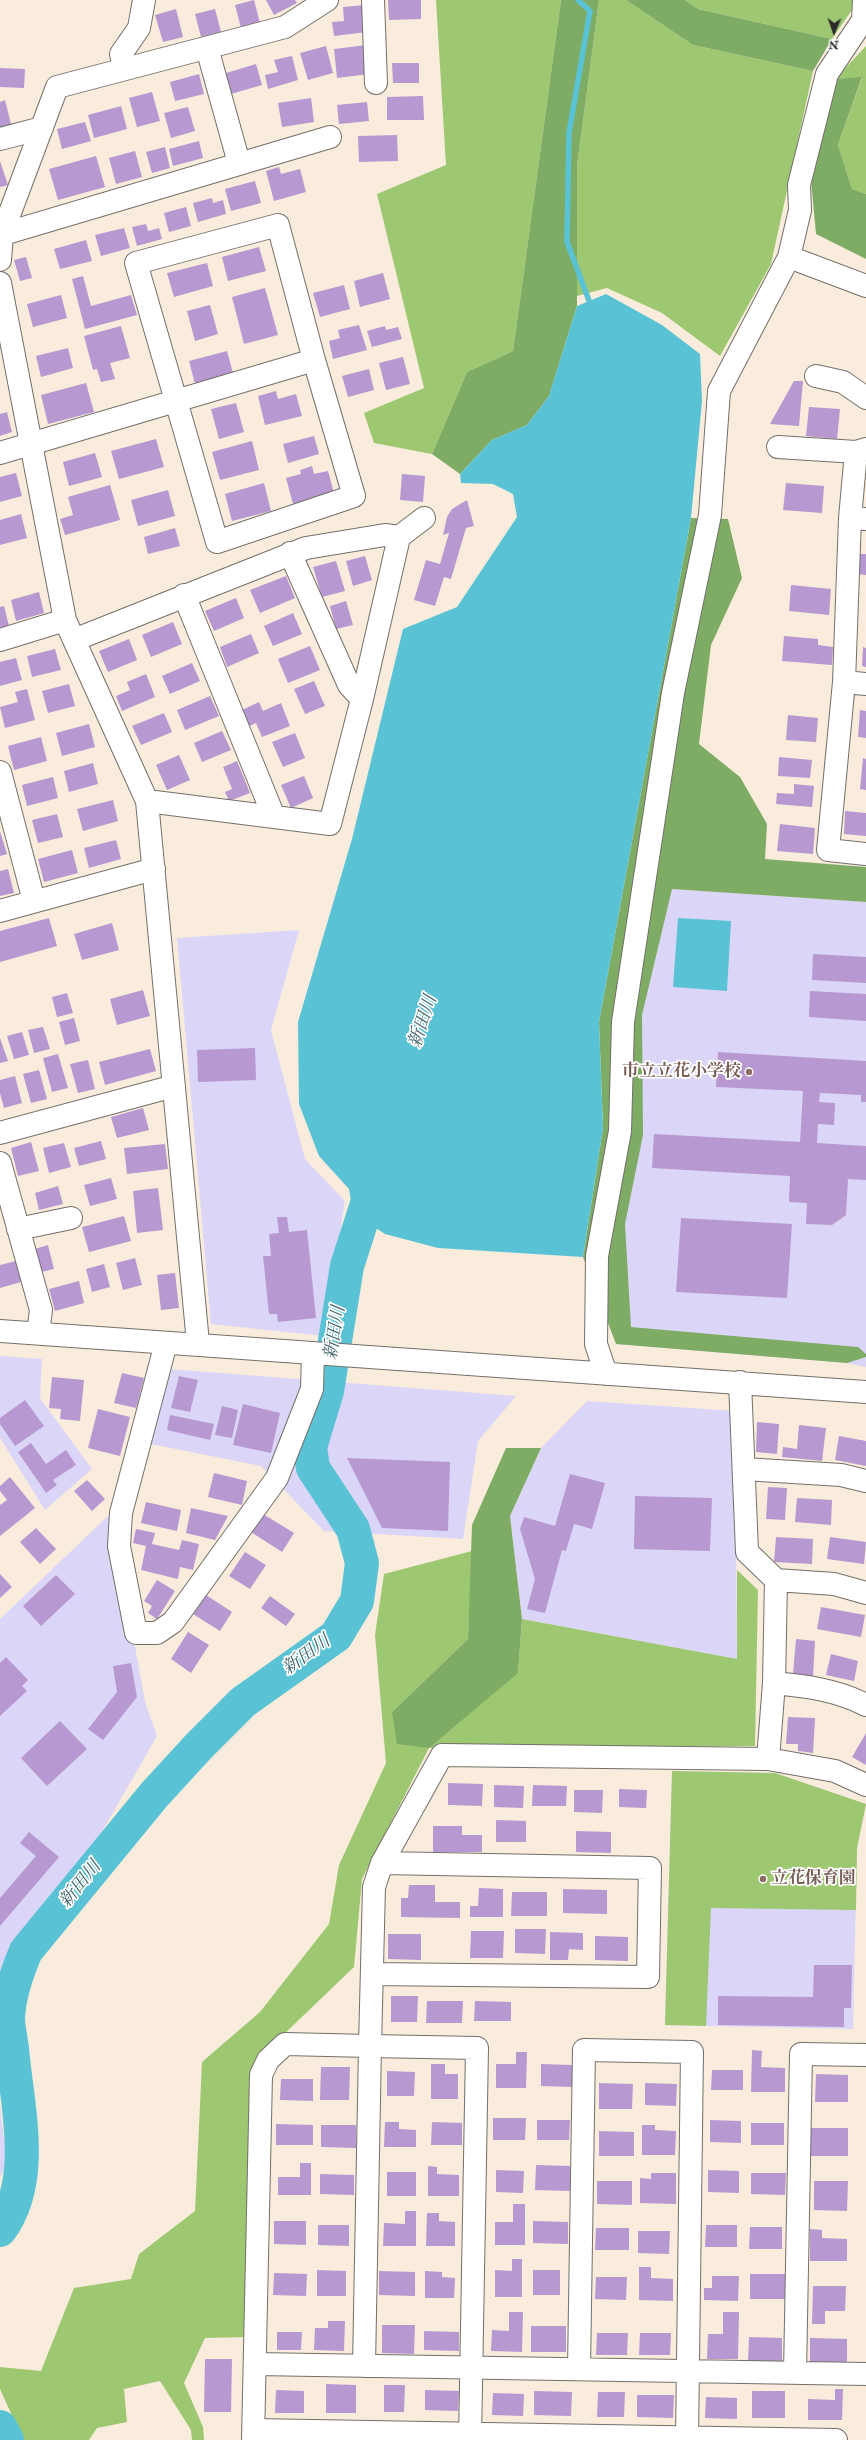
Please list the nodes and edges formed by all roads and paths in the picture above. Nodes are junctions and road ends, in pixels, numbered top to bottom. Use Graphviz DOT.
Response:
graph roads {
  1 [pos="144,0"];
  2 [pos="327,0"];
  3 [pos="373,0"];
  4 [pos="864,0"];
  5 [pos="207,48"];
  6 [pos="124,69"];
  7 [pos="376,83"];
  8 [pos="42,128"];
  9 [pos="330,137"];
  10 [pos="0,139"];
  11 [pos="239,164"];
  12 [pos="1,235"];
  13 [pos="789,257"];
  14 [pos="0,260"];
  15 [pos="0,283"];
  16 [pos="866,286"];
  17 [pos="5,340"];
  18 [pos="314,360"];
  19 [pos="816,376"];
  20 [pos="866,398"];
  21 [pos="176,402"];
  22 [pos="31,444"];
  23 [pos="778,447"];
  24 [pos="861,450"];
  25 [pos="0,453"];
  26 [pos="424,518"];
  27 [pos="858,518"];
  28 [pos="399,537"];
  29 [pos="290,553"];
  30 [pos="184,595"];
  31 [pos="65,620"];
  32 [pos="0,640"];
  33 [pos="74,640"];
  34 [pos="844,682"];
  35 [pos="866,684"];
  36 [pos="362,699"];
  37 [pos="0,772"];
  38 [pos="147,801"];
  39 [pos="274,818"];
  40 [pos="866,854"];
  41 [pos="154,869"];
  42 [pos="34,901"];
  43 [pos="0,911"];
  44 [pos="174,1086"];
  45 [pos="0,1133"];
  46 [pos="0,1163"];
  47 [pos="71,1218"];
  48 [pos="18,1228"];
  49 [pos="0,1331"];
  50 [pos="38,1333"];
  51 [pos="166,1343"];
  52 [pos="198,1344"];
  53 [pos="313,1353"];
  54 [pos="606,1374"];
  55 [pos="740,1382"];
  56 [pos="866,1392"];
  57 [pos="744,1469"];
  58 [pos="866,1481"];
  59 [pos="776,1580"];
  60 [pos="866,1594"];
  61 [pos="774,1683"];
  62 [pos="866,1705"];
  63 [pos="768,1759"];
  64 [pos="866,1785"];
  65 [pos="382,1863"];
  66 [pos="372,1974"];
  67 [pos="370,2046"];
  68 [pos="866,2055"];
  69 [pos="255,2364"];
  70 [pos="364,2366"];
  71 [pos="471,2368"];
  72 [pos="579,2369"];
  73 [pos="688,2371"];
  74 [pos="795,2373"];
  75 [pos="866,2374"];
  76 [pos="254,2435"];
  77 [pos="470,2437"];
  78 [pos="687,2439"];
  79 [pos="836,2440"];
  1 -- 6 [label="street"];
  2 -- 5 [label="street"];
  3 -- 7 [label="street"];
  4 -- 13 [label="street"];
  5 -- 6 [label="street"];
  5 -- 11 [label="street"];
  6 -- 8 [label="street"];
  8 -- 10 [label="street"];
  8 -- 12 [label="street"];
  9 -- 11 [label="street"];
  11 -- 12 [label="street"];
  12 -- 14 [label="street"];
  13 -- 16 [label="street"];
  13 -- 54 [label="street"];
  15 -- 17 [label="street"];
  17 -- 22 [label="street"];
  18 -- 21 [label="street"];
  18 -- 21 [label="street"];
  18 -- 21 [label="street"];
  19 -- 20 [label="street"];
  21 -- 22 [label="street"];
  22 -- 25 [label="street"];
  22 -- 31 [label="street"];
  23 -- 24 [label="street"];
  24 -- 27 [label="street"];
  26 -- 28 [label="street"];
  27 -- 34 [label="street"];
  28 -- 29 [label="street"];
  28 -- 36 [label="street"];
  29 -- 30 [label="street"];
  29 -- 36 [label="street"];
  30 -- 33 [label="street"];
  30 -- 39 [label="street"];
  31 -- 32 [label="street"];
  31 -- 33 [label="street"];
  33 -- 38 [label="street"];
  34 -- 35 [label="street"];
  34 -- 40 [label="street"];
  36 -- 39 [label="street"];
  37 -- 42 [label="street"];
  38 -- 39 [label="street"];
  38 -- 41 [label="street"];
  41 -- 42 [label="street"];
  41 -- 44 [label="street"];
  42 -- 43 [label="street"];
  44 -- 45 [label="street"];
  44 -- 52 [label="street"];
  46 -- 48 [label="street"];
  47 -- 48 [label="street"];
  48 -- 50 [label="street"];
  49 -- 50 [label="street"];
  50 -- 51 [label="street"];
  51 -- 52 [label="street"];
  51 -- 53 [label="street"];
  52 -- 53 [label="street"];
  53 -- 54 [label="street"];
  54 -- 55 [label="street"];
  55 -- 56 [label="street"];
  55 -- 57 [label="street"];
  57 -- 58 [label="street"];
  57 -- 59 [label="street"];
  59 -- 60 [label="street"];
  59 -- 61 [label="street"];
  61 -- 62 [label="street"];
  61 -- 63 [label="street"];
  63 -- 64 [label="street"];
  63 -- 65 [label="street"];
  65 -- 66 [label="street"];
  65 -- 66 [label="street"];
  66 -- 67 [label="street"];
  67 -- 69 [label="street"];
  67 -- 70 [label="street"];
  67 -- 71 [label="street"];
  68 -- 74 [label="street"];
  69 -- 70 [label="street"];
  69 -- 76 [label="street"];
  70 -- 71 [label="street"];
  71 -- 72 [label="street"];
  71 -- 77 [label="street"];
  72 -- 73 [label="street"];
  72 -- 73 [label="street"];
  73 -- 74 [label="street"];
  73 -- 78 [label="street"];
  74 -- 75 [label="street"];
  76 -- 77 [label="street"];
  77 -- 78 [label="street"];
  78 -- 79 [label="street"];
}
